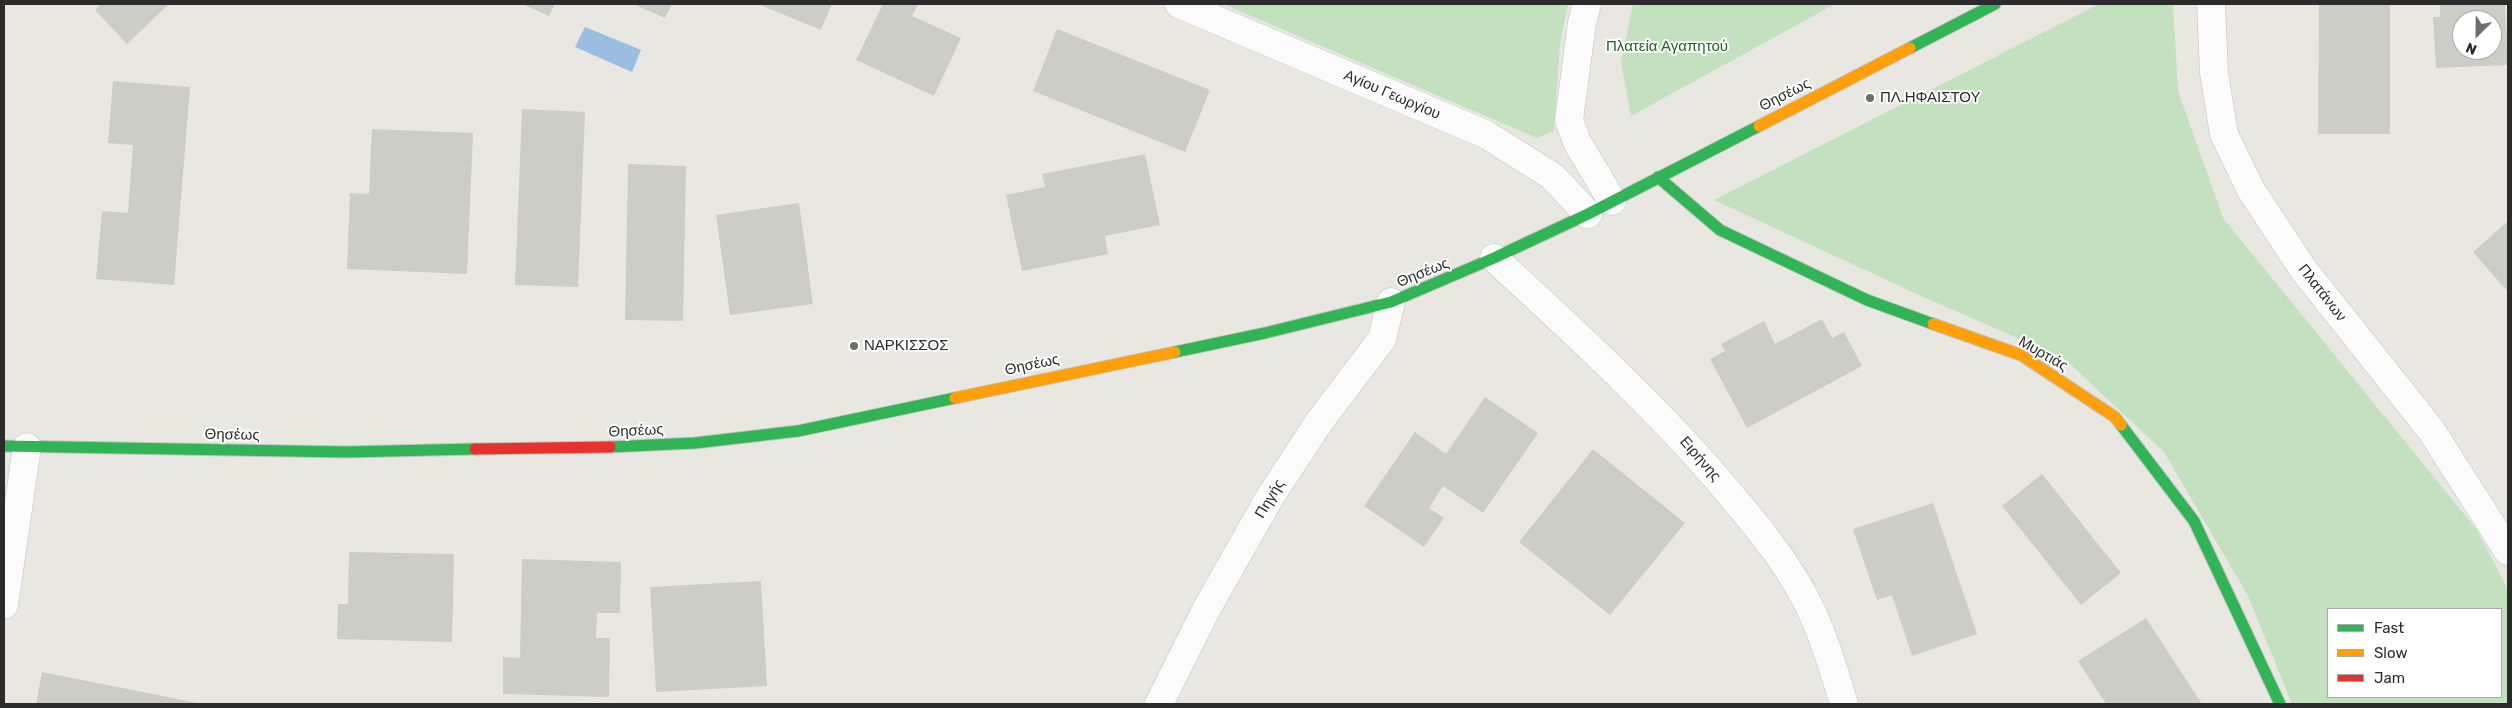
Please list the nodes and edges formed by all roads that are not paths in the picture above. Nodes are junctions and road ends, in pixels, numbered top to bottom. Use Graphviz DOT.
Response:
graph roads {
  1 [pos="1179,4"];
  2 [pos="1587,4"];
  3 [pos="1995,4"];
  4 [pos="2211,4"];
  5 [pos="1658,177"];
  6 [pos="1612,201"];
  7 [pos="1588,214"];
  8 [pos="1494,258"];
  9 [pos="1391,302"];
  10 [pos="15,446"];
  11 [pos="2508,551"];
  12 [pos="4,605"];
  13 [pos="1159,704"];
  14 [pos="1844,704"];
  15 [pos="2280,704"];
  1 -- 7 [label="street, Αγίου Γεωργίου"];
  2 -- 6 [label="street"];
  3 -- 5 [label="main road, Θησέως"];
  4 -- 11 [label="street, Πλατάνων"];
  5 -- 6 [label="main road, Θησέως"];
  5 -- 15 [label="main road, Μυρτιάς"];
  6 -- 7 [label="main road, Θησέως"];
  7 -- 8 [label="main road, Θησέως"];
  8 -- 9 [label="main road, Θησέως"];
  8 -- 14 [label="street, Ειρήνης"];
  9 -- 10 [label="main road, Θησέως"];
  9 -- 13 [label="street, Πηγής"];
  10 -- 12 [label="street"];
}
